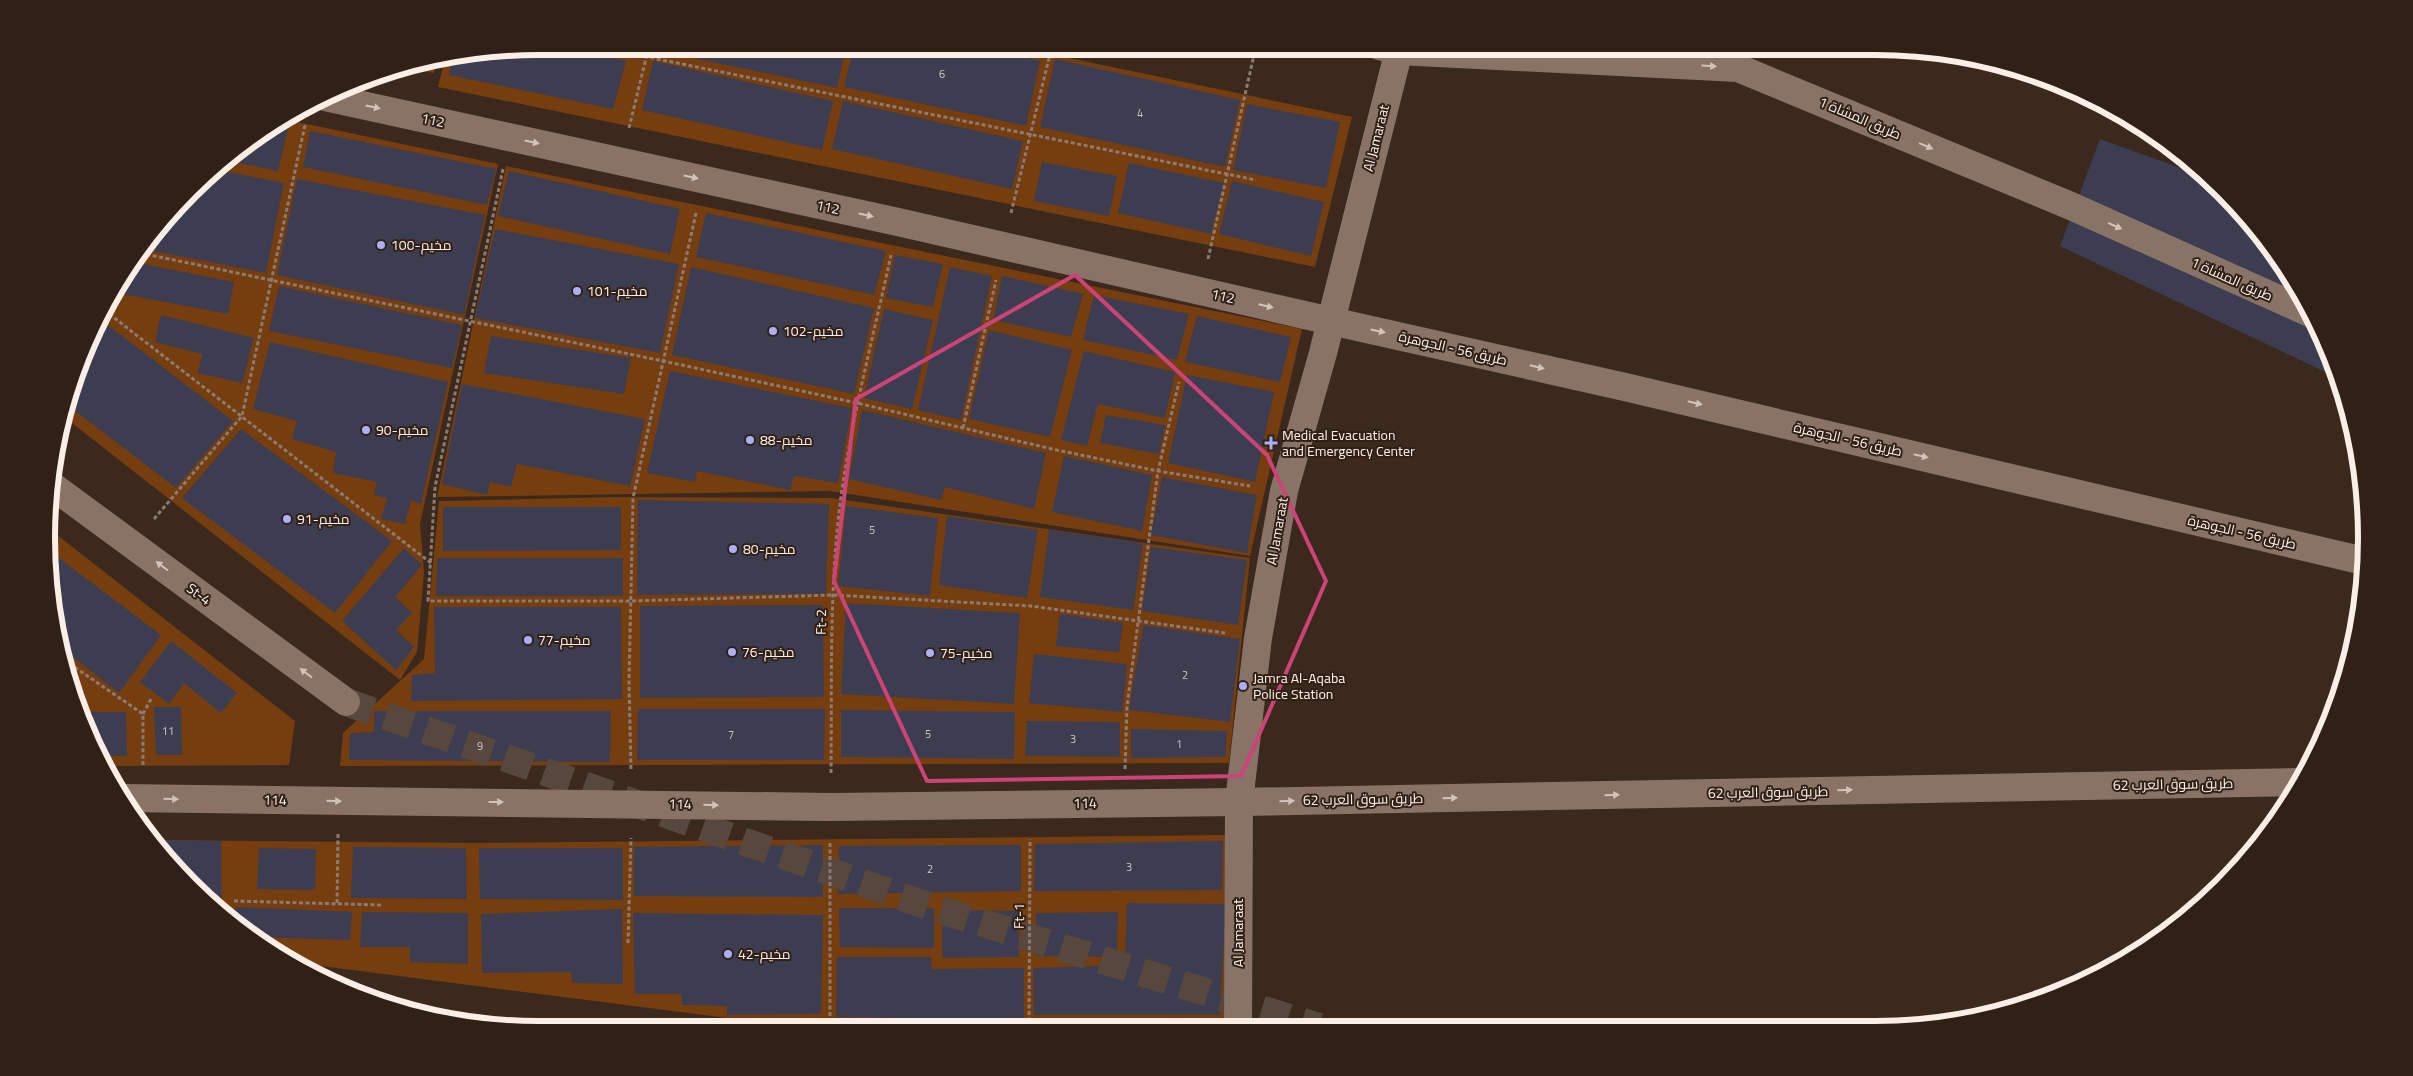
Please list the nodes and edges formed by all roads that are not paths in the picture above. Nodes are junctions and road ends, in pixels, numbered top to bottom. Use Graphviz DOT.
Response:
graph roads {
  1 [pos="1396,55"];
  2 [pos="1528,55"];
  3 [pos="336,99"];
  4 [pos="2299,308"];
  5 [pos="1331,321"];
  6 [pos="58,489"];
  7 [pos="2357,558"];
  8 [pos="346,702"];
  9 [pos="2291,782"];
  10 [pos="132,798"];
  11 [pos="1239,802"];
  12 [pos="1238,1021"];
  1 -- 5 [label="street, Al Jamaraat"];
  2 -- 4 [label="street, طريق المشاة 1, one-way"];
  3 -- 5 [label="street, 112, one-way"];
  5 -- 7 [label="street, طريق 56 - الجوهرة, one-way"];
  5 -- 11 [label="street, Al Jamaraat"];
  8 -- 6 [label="street, St-4, one-way"];
  11 -- 9 [label="street, طريق سوق العرب 62, one-way"];
  10 -- 11 [label="street, 114, one-way"];
  11 -- 12 [label="street, Al Jamaraat"];
}
